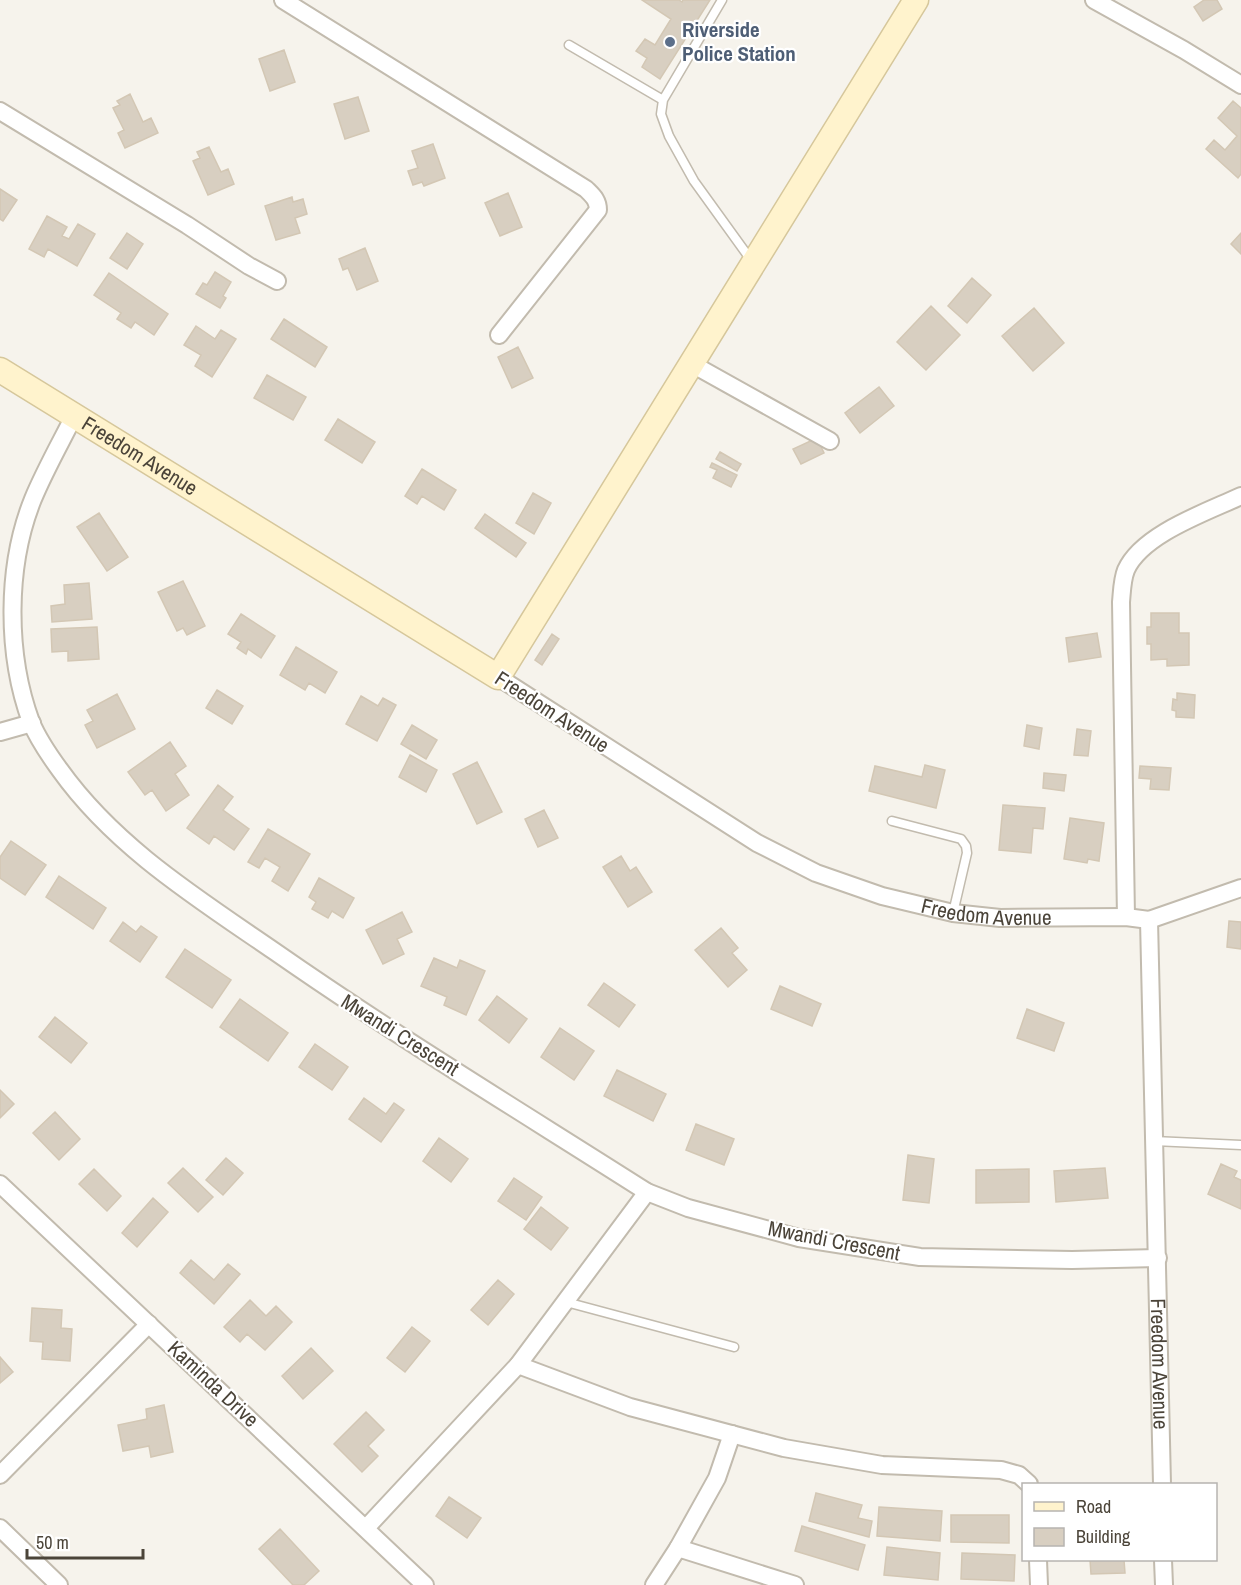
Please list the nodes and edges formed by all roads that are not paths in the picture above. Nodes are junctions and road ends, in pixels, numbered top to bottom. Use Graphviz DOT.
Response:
graph roads {
  1 [pos="283,0"];
  2 [pos="722,0"];
  3 [pos="916,0"];
  4 [pos="1094,0"];
  5 [pos="569,45"];
  6 [pos="1241,85"];
  7 [pos="663,100"];
  8 [pos="0,111"];
  9 [pos="754,263"];
  10 [pos="277,281"];
  11 [pos="499,335"];
  12 [pos="692,364"];
  13 [pos="0,370"];
  14 [pos="75,414"];
  15 [pos="830,441"];
  16 [pos="1241,496"];
  17 [pos="498,677"];
  18 [pos="32,723"];
  19 [pos="0,732"];
  20 [pos="892,821"];
  21 [pos="1241,888"];
  22 [pos="953,913"];
  23 [pos="1126,917"];
  24 [pos="1149,920"];
  25 [pos="1154,1141"];
  26 [pos="1241,1145"];
  27 [pos="0,1184"];
  28 [pos="647,1192"];
  29 [pos="1158,1258"];
  30 [pos="566,1302"];
  31 [pos="148,1324"];
  32 [pos="734,1347"];
  33 [pos="518,1365"];
  34 [pos="732,1434"];
  35 [pos="0,1475"];
  36 [pos="1027,1483"];
  37 [pos="1162,1483"];
  38 [pos="0,1528"];
  39 [pos="366,1528"];
  40 [pos="678,1548"];
  41 [pos="1038,1561"];
  42 [pos="1163,1561"];
  43 [pos="59,1585"];
  44 [pos="425,1585"];
  45 [pos="654,1585"];
  46 [pos="795,1585"];
  47 [pos="1039,1585"];
  48 [pos="1164,1585"];
  1 -- 11 [label="street"];
  2 -- 7 [label="lane"];
  3 -- 9 [label="main road"];
  4 -- 6 [label="street"];
  5 -- 7 [label="lane"];
  7 -- 9 [label="lane"];
  8 -- 10 [label="street"];
  9 -- 12 [label="main road"];
  12 -- 15 [label="street"];
  12 -- 17 [label="main road"];
  13 -- 14 [label="main road, Freedom Avenue"];
  14 -- 17 [label="main road, Freedom Avenue"];
  14 -- 18 [label="street, Mwandi Crescent"];
  16 -- 23 [label="street"];
  17 -- 22 [label="street, Freedom Avenue"];
  18 -- 19 [label="street"];
  18 -- 28 [label="street, Mwandi Crescent"];
  20 -- 22 [label="lane"];
  21 -- 24 [label="street, Freedom Avenue"];
  22 -- 23 [label="street, Freedom Avenue"];
  23 -- 24 [label="street, Freedom Avenue"];
  24 -- 25 [label="street, Freedom Avenue"];
  25 -- 26 [label="lane"];
  25 -- 29 [label="street, Freedom Avenue"];
  27 -- 31 [label="street, Kaminda Drive"];
  28 -- 29 [label="street, Mwandi Crescent"];
  28 -- 30 [label="street"];
  29 -- 37 [label="street, Freedom Avenue"];
  30 -- 32 [label="lane"];
  30 -- 33 [label="street"];
  31 -- 35 [label="street"];
  31 -- 39 [label="street, Kaminda Drive"];
  33 -- 34 [label="street"];
  33 -- 39 [label="street"];
  34 -- 36 [label="street"];
  34 -- 40 [label="street"];
  38 -- 43 [label="street"];
  39 -- 44 [label="street, Kaminda Drive"];
  40 -- 45 [label="street"];
  40 -- 46 [label="street"];
  41 -- 47 [label="street"];
  42 -- 48 [label="street"];
}
